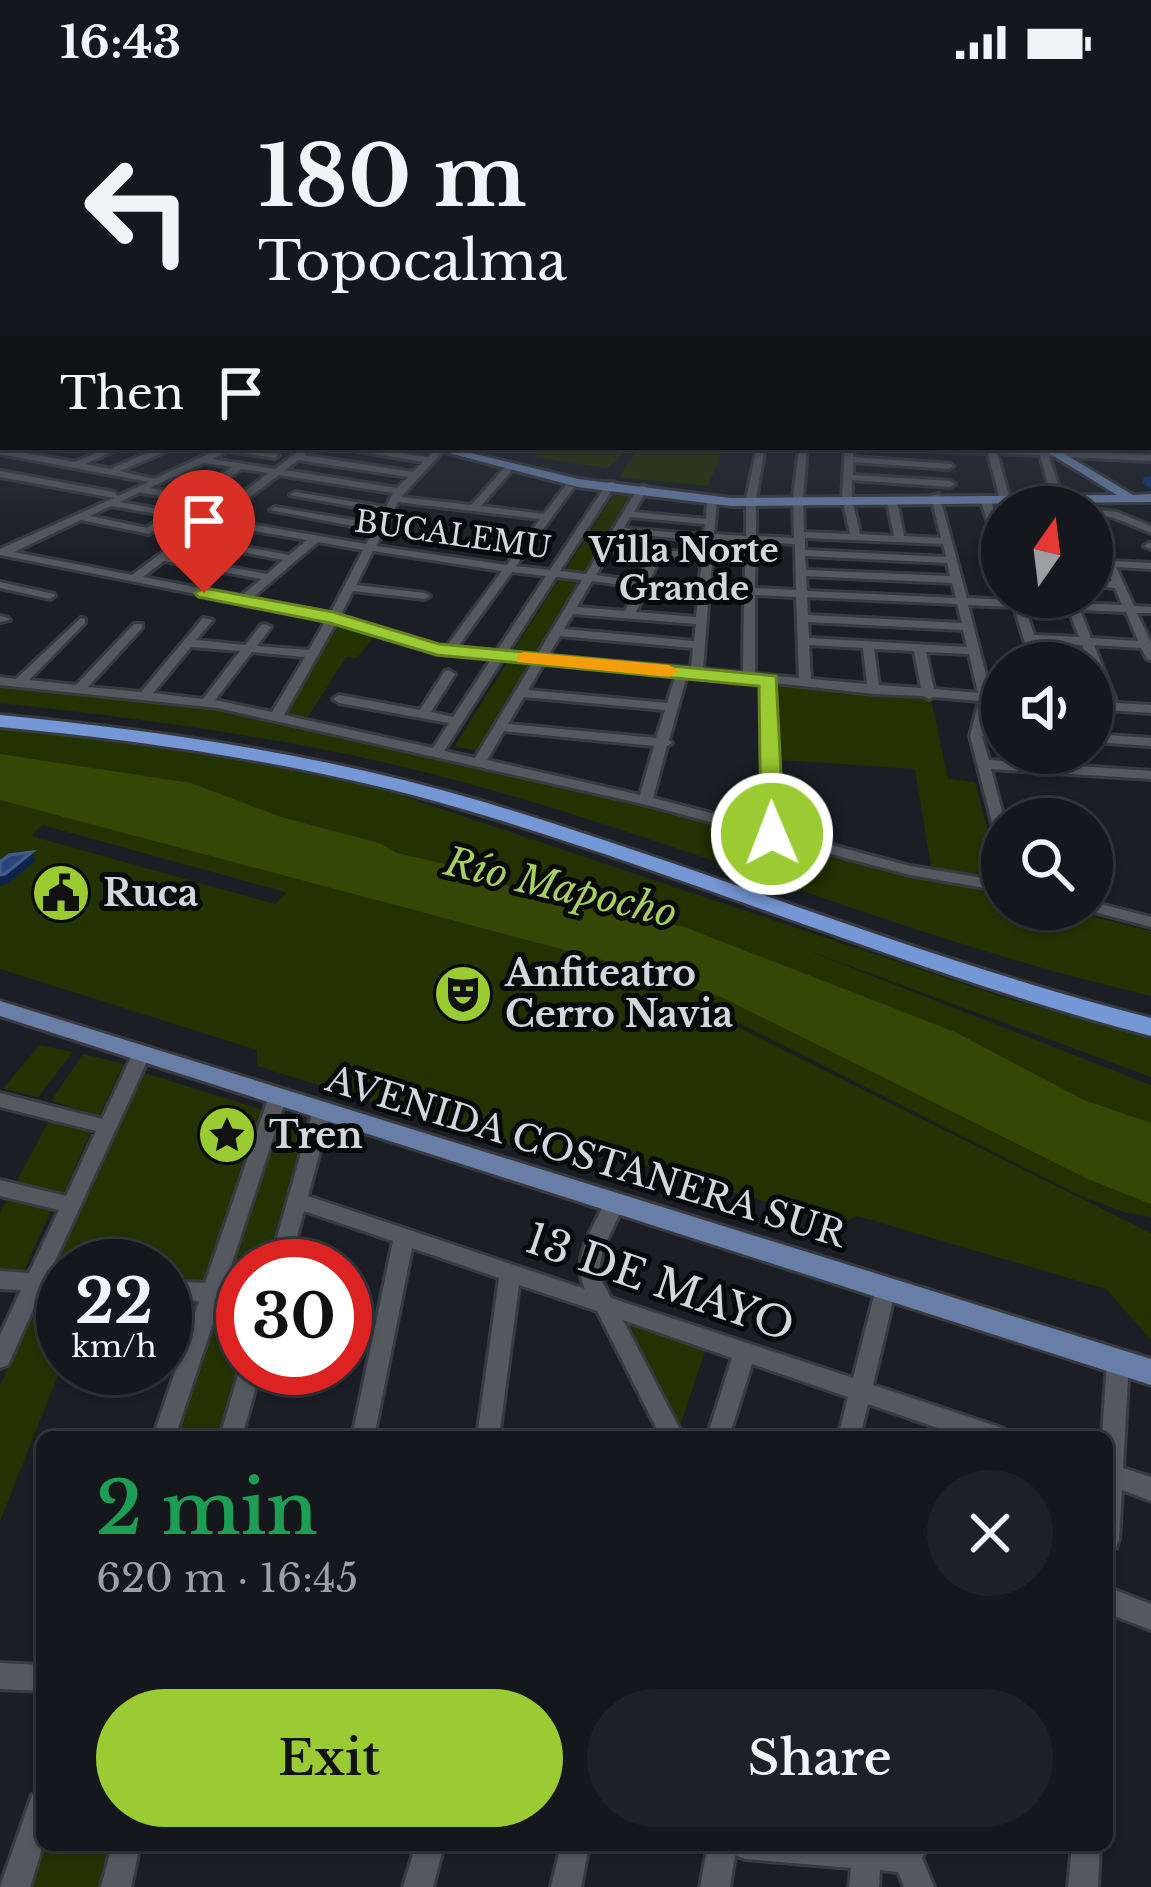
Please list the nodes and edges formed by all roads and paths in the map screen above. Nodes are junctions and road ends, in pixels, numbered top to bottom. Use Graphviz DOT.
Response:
graph roads {
  1 [pos="6,450"];
  2 [pos="57,450"];
  3 [pos="111,450"];
  4 [pos="162,450"];
  5 [pos="219,450"];
  6 [pos="220,450"];
  7 [pos="244,450"];
  8 [pos="306,450"];
  9 [pos="439,450"];
  10 [pos="760,450"];
  11 [pos="803,450"];
  12 [pos="945,450"];
  13 [pos="992,450"];
  14 [pos="1022,450"];
  15 [pos="1053,451"];
  16 [pos="848,453"];
  17 [pos="275,455"];
  18 [pos="297,457"];
  19 [pos="1085,457"];
  20 [pos="37,458"];
  21 [pos="1151,458"];
  22 [pos="202,460"];
  23 [pos="76,465"];
  24 [pos="240,466"];
  25 [pos="948,466"];
  26 [pos="510,467"];
  27 [pos="112,472"];
  28 [pos="277,472"];
  29 [pos="0,474"];
  30 [pos="415,475"];
  31 [pos="166,477"];
  32 [pos="848,477"];
  33 [pos="316,478"];
  34 [pos="150,479"];
  35 [pos="214,484"];
  36 [pos="610,486"];
  37 [pos="1001,486"];
  38 [pos="1055,486"];
  39 [pos="569,487"];
  40 [pos="139,490"];
  41 [pos="641,491"];
  42 [pos="295,494"];
  43 [pos="944,494"];
  44 [pos="981,496"];
  45 [pos="1130,496"];
  46 [pos="1113,497"];
  47 [pos="195,498"];
  48 [pos="1151,499"];
  49 [pos="112,500"];
  50 [pos="394,500"];
  51 [pos="849,500"];
  52 [pos="981,500"];
  53 [pos="712,501"];
  54 [pos="752,501"];
  55 [pos="798,501"];
  56 [pos="892,502"];
  57 [pos="474,508"];
  58 [pos="275,510"];
  59 [pos="172,514"];
  60 [pos="628,514"];
  61 [pos="80,517"];
  62 [pos="547,517"];
  63 [pos="1113,518"];
  64 [pos="212,521"];
  65 [pos="710,522"];
  66 [pos="1137,524"];
  67 [pos="253,528"];
  68 [pos="380,528"];
  69 [pos="618,530"];
  70 [pos="1151,530"];
  71 [pos="856,537"];
  72 [pos="709,538"];
  73 [pos="882,538"];
  74 [pos="187,539"];
  75 [pos="315,539"];
  76 [pos="753,539"];
  77 [pos="900,539"];
  78 [pos="947,542"];
  79 [pos="800,543"];
  80 [pos="1150,547"];
  81 [pos="369,548"];
  82 [pos="608,548"];
  83 [pos="1,552"];
  84 [pos="657,553"];
  85 [pos="885,557"];
  86 [pos="163,558"];
  87 [pos="707,558"];
  88 [pos="292,559"];
  89 [pos="952,560"];
  90 [pos="1113,564"];
  91 [pos="1151,566"];
  92 [pos="508,569"];
  93 [pos="801,573"];
  94 [pos="1113,573"];
  95 [pos="552,574"];
  96 [pos="888,577"];
  97 [pos="269,578"];
  98 [pos="590,578"];
  99 [pos="134,579"];
  100 [pos="957,580"];
  101 [pos="643,584"];
  102 [pos="0,585"];
  103 [pos="1113,585"];
  104 [pos="1118,585"];
  105 [pos="350,586"];
  106 [pos="704,590"];
  107 [pos="752,592"];
  108 [pos="802,595"];
  109 [pos="50,596"];
  110 [pos="424,596"];
  111 [pos="892,599"];
  112 [pos="243,601"];
  113 [pos="981,602"];
  114 [pos="962,603"];
  115 [pos="1113,608"];
  116 [pos="1130,609"];
  117 [pos="571,610"];
  118 [pos="1151,610"];
  119 [pos="629,615"];
  120 [pos="333,618"];
  121 [pos="802,618"];
  122 [pos="1023,618"];
  123 [pos="1078,618"];
  124 [pos="207,620"];
  125 [pos="81,621"];
  126 [pos="702,622"];
  127 [pos="896,623"];
  128 [pos="138,626"];
  129 [pos="265,627"];
  130 [pos="968,627"];
  131 [pos="558,632"];
  132 [pos="1029,638"];
  133 [pos="803,641"];
  134 [pos="1087,641"];
  135 [pos="1030,642"];
  136 [pos="188,643"];
  137 [pos="700,645"];
  138 [pos="868,645"];
  139 [pos="899,646"];
  140 [pos="919,647"];
  141 [pos="248,648"];
  142 [pos="1149,648"];
  143 [pos="974,650"];
  144 [pos="448,651"];
  145 [pos="309,654"];
  146 [pos="499,656"];
  147 [pos="542,659"];
  148 [pos="981,667"];
  149 [pos="690,673"];
  150 [pos="449,674"];
  151 [pos="749,679"];
  152 [pos="0,681"];
  153 [pos="769,681"];
  154 [pos="19,683"];
  155 [pos="805,684"];
  156 [pos="79,689"];
  157 [pos="874,690"];
  158 [pos="521,693"];
  159 [pos="145,695"];
  160 [pos="929,695"];
  161 [pos="981,698"];
  162 [pos="339,699"];
  163 [pos="207,702"];
  164 [pos="1113,706"];
  165 [pos="674,707"];
  166 [pos="1151,709"];
  167 [pos="0,711"];
  168 [pos="423,715"];
  169 [pos="276,717"];
  170 [pos="457,721"];
  171 [pos="981,721"];
  172 [pos="0,722"];
  173 [pos="501,727"];
  174 [pos="976,730"];
  175 [pos="981,730"];
  176 [pos="1113,739"];
  177 [pos="1151,742"];
  178 [pos="665,743"];
  179 [pos="436,753"];
  180 [pos="981,758"];
  181 [pos="479,763"];
  182 [pos="1113,772"];
  183 [pos="1151,775"];
  184 [pos="645,800"];
  185 [pos="772,834"];
  186 [pos="981,882"];
  187 [pos="1113,912"];
  188 [pos="1151,922"];
  189 [pos="0,1008"];
  190 [pos="1151,1011"];
  191 [pos="1151,1027"];
  192 [pos="142,1053"];
  193 [pos="278,1096"];
  194 [pos="0,1100"];
  195 [pos="322,1110"];
  196 [pos="108,1126"];
  197 [pos="0,1188"];
  198 [pos="298,1202"];
  199 [pos="615,1203"];
  200 [pos="72,1204"];
  201 [pos="404,1238"];
  202 [pos="287,1239"];
  203 [pos="510,1273"];
  204 [pos="0,1280"];
  205 [pos="35,1283"];
  206 [pos="886,1288"];
  207 [pos="192,1291"];
  208 [pos="212,1292"];
  209 [pos="216,1292"];
  210 [pos="600,1303"];
  211 [pos="745,1352"];
  212 [pos="0,1358"];
  213 [pos="1118,1361"];
  214 [pos="1151,1372"];
  215 [pos="860,1391"];
  216 [pos="243,1395"];
  217 [pos="166,1431"];
  218 [pos="233,1431"];
  219 [pos="365,1431"];
  220 [pos="489,1431"];
  221 [pos="670,1431"];
  222 [pos="720,1431"];
  223 [pos="850,1431"];
  224 [pos="975,1431"];
  225 [pos="1112,1431"];
  226 [pos="1113,1476"];
  227 [pos="1151,1489"];
  228 [pos="1113,1602"];
  229 [pos="1151,1617"];
  230 [pos="0,1676"];
  231 [pos="36,1678"];
  232 [pos="36,1823"];
  233 [pos="125,1851"];
  234 [pos="428,1851"];
  235 [pos="574,1851"];
  236 [pos="721,1851"];
  237 [pos="818,1851"];
  238 [pos="894,1851"];
  239 [pos="909,1851"];
  240 [pos="1086,1851"];
  241 [pos="867,1855"];
  242 [pos="15,1887"];
  243 [pos="116,1887"];
  244 [pos="418,1887"];
  245 [pos="566,1887"];
  246 [pos="715,1887"];
  247 [pos="864,1887"];
  248 [pos="919,1887"];
  249 [pos="1083,1887"];
  1 -- 20 [label="street"];
  2 -- 20 [label="street"];
  3 -- 23 [label="street"];
  4 -- 27 [label="street"];
  5 -- 34 [label="street"];
  6 -- 22 [label="street"];
  7 -- 17 [label="street"];
  8 -- 18 [label="street"];
  9 -- 26 [label="main road"];
  9 -- 30 [label="street"];
  9 -- 36 [label="main road"];
  10 -- 54 [label="street"];
  11 -- 55 [label="street"];
  12 -- 25 [label="street"];
  13 -- 37 [label="street"];
  14 -- 15 [label="street"];
  15 -- 19 [label="main road"];
  15 -- 38 [label="street"];
  15 -- 45 [label="main road"];
  16 -- 25 [label="street"];
  16 -- 32 [label="street"];
  18 -- 28 [label="street"];
  18 -- 30 [label="street"];
  19 -- 21 [label="street"];
  19 -- 48 [label="main road"];
  20 -- 23 [label="street"];
  22 -- 24 [label="street"];
  22 -- 31 [label="street"];
  23 -- 27 [label="street"];
  24 -- 28 [label="street"];
  24 -- 35 [label="street"];
  25 -- 43 [label="street"];
  26 -- 36 [label="main road"];
  26 -- 57 [label="street"];
  27 -- 34 [label="street"];
  28 -- 33 [label="street"];
  28 -- 64 [label="street"];
  29 -- 49 [label="street, BUCALEMU"];
  30 -- 50 [label="street"];
  31 -- 35 [label="street"];
  31 -- 40 [label="street"];
  32 -- 43 [label="street"];
  32 -- 51 [label="street"];
  33 -- 42 [label="street"];
  33 -- 50 [label="street"];
  34 -- 49 [label="street"];
  35 -- 47 [label="street"];
  36 -- 41 [label="main road"];
  36 -- 95 [label="street"];
  39 -- 62 [label="street"];
  40 -- 47 [label="street"];
  40 -- 49 [label="street"];
  41 -- 53 [label="main road"];
  41 -- 54 [label="main road"];
  41 -- 60 [label="street"];
  42 -- 50 [label="street"];
  42 -- 58 [label="street"];
  43 -- 44 [label="main road"];
  43 -- 51 [label="main road"];
  43 -- 52 [label="main road"];
  43 -- 56 [label="main road"];
  43 -- 78 [label="street"];
  45 -- 46 [label="main road"];
  45 -- 48 [label="main road"];
  47 -- 59 [label="street"];
  49 -- 59 [label="street, BUCALEMU"];
  49 -- 61 [label="street"];
  49 -- 83 [label="street"];
  50 -- 57 [label="street"];
  50 -- 68 [label="street"];
  51 -- 55 [label="main road"];
  51 -- 56 [label="main road"];
  51 -- 71 [label="street"];
  53 -- 54 [label="main road"];
  53 -- 65 [label="street"];
  54 -- 55 [label="main road"];
  54 -- 76 [label="street"];
  55 -- 79 [label="street"];
  56 -- 77 [label="street"];
  57 -- 62 [label="street"];
  58 -- 67 [label="street"];
  58 -- 68 [label="street"];
  59 -- 61 [label="street"];
  59 -- 64 [label="street, BUCALEMU"];
  60 -- 65 [label="street"];
  60 -- 69 [label="street"];
  61 -- 83 [label="street"];
  62 -- 92 [label="street"];
  63 -- 66 [label="street"];
  64 -- 67 [label="street, BUCALEMU"];
  64 -- 74 [label="street"];
  65 -- 72 [label="street"];
  66 -- 70 [label="street"];
  66 -- 80 [label="street"];
  67 -- 75 [label="street, BUCALEMU"];
  68 -- 81 [label="street"];
  69 -- 72 [label="street"];
  69 -- 82 [label="street"];
  71 -- 73 [label="street"];
  71 -- 79 [label="street"];
  72 -- 76 [label="street"];
  72 -- 87 [label="street"];
  73 -- 77 [label="street"];
  73 -- 85 [label="street"];
  74 -- 86 [label="street"];
  74 -- 88 [label="street"];
  75 -- 81 [label="street, BUCALEMU"];
  75 -- 88 [label="street"];
  76 -- 79 [label="street"];
  76 -- 107 [label="street"];
  77 -- 78 [label="street"];
  78 -- 89 [label="street"];
  79 -- 85 [label="street"];
  79 -- 93 [label="street"];
  81 -- 92 [label="street, BUCALEMU"];
  81 -- 105 [label="street"];
  82 -- 84 [label="street"];
  82 -- 98 [label="street"];
  83 -- 99 [label="street"];
  84 -- 87 [label="street"];
  84 -- 101 [label="street"];
  85 -- 89 [label="street"];
  85 -- 96 [label="street"];
  86 -- 97 [label="street"];
  86 -- 99 [label="street"];
  87 -- 106 [label="street"];
  88 -- 97 [label="street"];
  89 -- 100 [label="street"];
  90 -- 91 [label="street"];
  92 -- 95 [label="street, BUCALEMU"];
  92 -- 144 [label="street"];
  93 -- 96 [label="street"];
  93 -- 108 [label="street"];
  94 -- 104 [label="street"];
  95 -- 98 [label="street, BUCALEMU"];
  95 -- 146 [label="street"];
  96 -- 100 [label="street"];
  97 -- 112 [label="street"];
  98 -- 101 [label="street, BUCALEMU"];
  98 -- 117 [label="street"];
  99 -- 112 [label="street"];
  100 -- 114 [label="street"];
  101 -- 106 [label="street, BUCALEMU"];
  101 -- 119 [label="street"];
  102 -- 109 [label="street"];
  103 -- 104 [label="street"];
  104 -- 116 [label="street"];
  105 -- 110 [label="street"];
  105 -- 120 [label="street"];
  106 -- 107 [label="street, BUCALEMU"];
  106 -- 126 [label="street"];
  107 -- 108 [label="street, BUCALEMU"];
  107 -- 151 [label="street"];
  108 -- 111 [label="street, BUCALEMU"];
  108 -- 121 [label="street"];
  111 -- 114 [label="street, BUCALEMU"];
  111 -- 127 [label="street"];
  112 -- 120 [label="street"];
  113 -- 114 [label="street, BUCALEMU"];
  114 -- 130 [label="street"];
  115 -- 116 [label="street, BUCALEMU"];
  116 -- 118 [label="street, BUCALEMU"];
  116 -- 142 [label="street"];
  117 -- 119 [label="street"];
  117 -- 131 [label="street"];
  119 -- 126 [label="street"];
  120 -- 144 [label="street"];
  120 -- 145 [label="street"];
  121 -- 127 [label="street"];
  121 -- 133 [label="street"];
  122 -- 132 [label="street"];
  123 -- 134 [label="street"];
  124 -- 136 [label="street"];
  125 -- 154 [label="street"];
  126 -- 137 [label="street"];
  127 -- 130 [label="street"];
  127 -- 139 [label="street"];
  128 -- 156 [label="street"];
  129 -- 141 [label="street"];
  130 -- 143 [label="street"];
  131 -- 137 [label="street"];
  131 -- 147 [label="street"];
  132 -- 134 [label="street"];
  132 -- 135 [label="street"];
  133 -- 138 [label="street"];
  133 -- 155 [label="street"];
  134 -- 142 [label="street"];
  136 -- 141 [label="street"];
  136 -- 159 [label="street"];
  137 -- 149 [label="street"];
  138 -- 139 [label="street"];
  138 -- 157 [label="street"];
  139 -- 140 [label="street"];
  140 -- 143 [label="street"];
  140 -- 160 [label="street"];
  141 -- 145 [label="street"];
  141 -- 163 [label="street"];
  143 -- 148 [label="street"];
  144 -- 146 [label="street"];
  145 -- 169 [label="street"];
  146 -- 147 [label="street"];
  146 -- 170 [label="street"];
  147 -- 149 [label="street"];
  147 -- 158 [label="street"];
  149 -- 151 [label="street"];
  149 -- 165 [label="street"];
  150 -- 168 [label="street"];
  151 -- 153 [label="street"];
  152 -- 154 [label="street"];
  153 -- 155 [label="street"];
  153 -- 185 [label="street"];
  154 -- 156 [label="street"];
  155 -- 157 [label="street"];
  156 -- 159 [label="street"];
  157 -- 160 [label="street"];
  158 -- 165 [label="street"];
  158 -- 173 [label="street"];
  159 -- 163 [label="street"];
  160 -- 161 [label="street"];
  162 -- 168 [label="street"];
  163 -- 169 [label="street"];
  164 -- 166 [label="street"];
  165 -- 178 [label="street"];
  167 -- 190 [label="highway"];
  168 -- 170 [label="street"];
  169 -- 179 [label="street"];
  170 -- 179 [label="street"];
  171 -- 174 [label="street"];
  172 -- 191 [label="highway"];
  173 -- 178 [label="street"];
  173 -- 181 [label="street"];
  174 -- 175 [label="street"];
  174 -- 180 [label="street"];
  176 -- 177 [label="street"];
  178 -- 184 [label="street"];
  179 -- 181 [label="street"];
  181 -- 184 [label="street"];
  182 -- 183 [label="street"];
  184 -- 185 [label="street"];
  185 -- 186 [label="street"];
  187 -- 188 [label="street"];
  189 -- 192 [label="main road, AVENIDA COSTANERA SUR"];
  192 -- 193 [label="main road, AVENIDA COSTANERA SUR"];
  192 -- 196 [label="street"];
  193 -- 195 [label="main road, AVENIDA COSTANERA SUR"];
  193 -- 208 [label="street"];
  194 -- 196 [label="street"];
  195 -- 198 [label="street"];
  195 -- 199 [label="main road, AVENIDA COSTANERA SUR"];
  196 -- 200 [label="street"];
  197 -- 200 [label="street"];
  198 -- 201 [label="street, 13 DE MAYO"];
  198 -- 202 [label="street"];
  199 -- 206 [label="main road, AVENIDA COSTANERA SUR"];
  199 -- 210 [label="street"];
  200 -- 205 [label="street"];
  201 -- 203 [label="street, 13 DE MAYO"];
  201 -- 219 [label="street"];
  203 -- 210 [label="street, 13 DE MAYO"];
  203 -- 220 [label="street"];
  204 -- 205 [label="street"];
  205 -- 212 [label="street"];
  206 -- 213 [label="main road, AVENIDA COSTANERA SUR"];
  206 -- 215 [label="street"];
  207 -- 208 [label="street"];
  208 -- 209 [label="street"];
  208 -- 217 [label="street"];
  210 -- 211 [label="street, 13 DE MAYO"];
  210 -- 221 [label="street"];
  211 -- 215 [label="street, 13 DE MAYO"];
  211 -- 222 [label="street"];
  213 -- 214 [label="main road, AVENIDA COSTANERA SUR"];
  213 -- 225 [label="street"];
  215 -- 223 [label="street"];
  215 -- 224 [label="street, 13 DE MAYO"];
  216 -- 218 [label="street"];
  226 -- 227 [label="street"];
  228 -- 229 [label="street"];
  230 -- 231 [label="street"];
  232 -- 242 [label="street"];
  233 -- 243 [label="street"];
  234 -- 244 [label="street"];
  235 -- 245 [label="street"];
  236 -- 246 [label="street"];
  237 -- 241 [label="street"];
  238 -- 241 [label="street"];
  239 -- 248 [label="street"];
  240 -- 249 [label="street"];
  241 -- 247 [label="street"];
}
